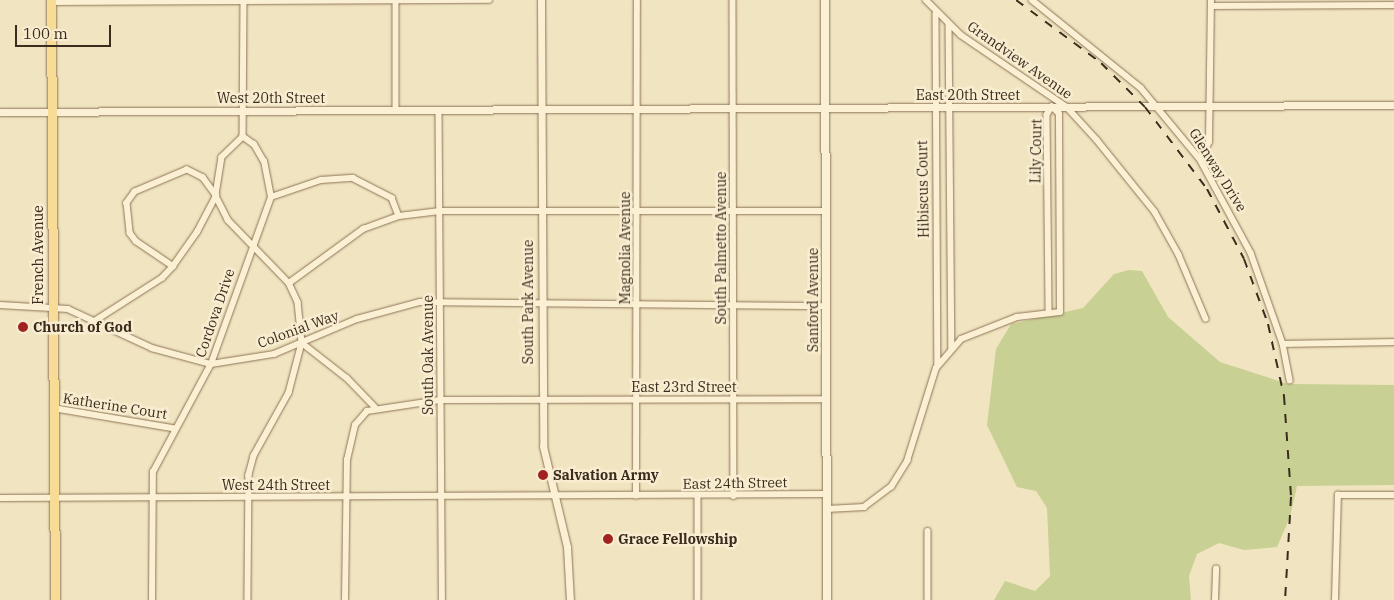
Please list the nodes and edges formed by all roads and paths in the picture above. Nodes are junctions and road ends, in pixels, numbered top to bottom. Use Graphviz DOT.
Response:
graph roads {
  1 [pos="396,0"];
  2 [pos="489,0"];
  3 [pos="541,0"];
  4 [pos="637,0"];
  5 [pos="733,0"];
  6 [pos="824,0"];
  7 [pos="926,0"];
  8 [pos="1032,0"];
  9 [pos="51,1"];
  10 [pos="244,1"];
  11 [pos="1211,3"];
  12 [pos="1394,5"];
  13 [pos="936,14"];
  14 [pos="950,25"];
  15 [pos="1394,105"];
  16 [pos="1159,106"];
  17 [pos="1209,106"];
  18 [pos="934,107"];
  19 [pos="949,107"];
  20 [pos="1052,107"];
  21 [pos="1067,107"];
  22 [pos="541,109"];
  23 [pos="638,109"];
  24 [pos="733,109"];
  25 [pos="825,109"];
  26 [pos="396,110"];
  27 [pos="439,110"];
  28 [pos="244,111"];
  29 [pos="0,112"];
  30 [pos="51,112"];
  31 [pos="243,137"];
  32 [pos="1200,159"];
  33 [pos="216,196"];
  34 [pos="271,197"];
  35 [pos="440,211"];
  36 [pos="638,211"];
  37 [pos="734,211"];
  38 [pos="826,211"];
  39 [pos="541,212"];
  40 [pos="399,216"];
  41 [pos="252,243"];
  42 [pos="173,266"];
  43 [pos="289,283"];
  44 [pos="441,303"];
  45 [pos="540,304"];
  46 [pos="0,305"];
  47 [pos="52,306"];
  48 [pos="637,306"];
  49 [pos="734,306"];
  50 [pos="826,306"];
  51 [pos="1049,313"];
  52 [pos="1206,319"];
  53 [pos="96,320"];
  54 [pos="1394,342"];
  55 [pos="302,343"];
  56 [pos="1283,344"];
  57 [pos="952,349"];
  58 [pos="211,364"];
  59 [pos="938,364"];
  60 [pos="1290,380"];
  61 [pos="637,399"];
  62 [pos="734,399"];
  63 [pos="826,399"];
  64 [pos="441,400"];
  65 [pos="541,400"];
  66 [pos="54,408"];
  67 [pos="375,408"];
  68 [pos="173,428"];
  69 [pos="827,494"];
  70 [pos="1394,495"];
  71 [pos="636,496"];
  72 [pos="734,496"];
  73 [pos="442,497"];
  74 [pos="553,497"];
  75 [pos="698,497"];
  76 [pos="0,498"];
  77 [pos="54,498"];
  78 [pos="151,498"];
  79 [pos="248,498"];
  80 [pos="345,498"];
  81 [pos="827,509"];
  82 [pos="928,531"];
  83 [pos="1216,569"];
  84 [pos="55,600"];
  85 [pos="152,600"];
  86 [pos="248,600"];
  87 [pos="345,600"];
  88 [pos="442,600"];
  89 [pos="570,600"];
  90 [pos="698,600"];
  91 [pos="827,600"];
  92 [pos="928,600"];
  93 [pos="1215,600"];
  94 [pos="1335,600"];
  1 -- 2 [label="street"];
  1 -- 10 [label="street"];
  1 -- 26 [label="street"];
  3 -- 22 [label="street, South Park Avenue"];
  4 -- 23 [label="street, Magnolia Avenue"];
  5 -- 24 [label="street, South Palmetto Avenue"];
  6 -- 25 [label="main road, Sanford Avenue"];
  7 -- 13 [label="street, Grandview Avenue"];
  8 -- 16 [label="street, Glenway Drive"];
  9 -- 10 [label="street"];
  9 -- 30 [label="main road, French Avenue"];
  10 -- 28 [label="street"];
  11 -- 12 [label="street"];
  11 -- 17 [label="street"];
  13 -- 14 [label="street, Grandview Avenue"];
  13 -- 18 [label="street, Hibiscus Court"];
  14 -- 19 [label="street, Hibiscus Court"];
  14 -- 21 [label="street, Grandview Avenue"];
  15 -- 17 [label="street, East 20th Street"];
  16 -- 17 [label="street, East 20th Street"];
  16 -- 21 [label="street, East 20th Street"];
  16 -- 32 [label="street, Glenway Drive"];
  17 -- 32 [label="street"];
  18 -- 19 [label="street, East 20th Street"];
  18 -- 25 [label="street, East 20th Street"];
  18 -- 59 [label="street, Hibiscus Court"];
  19 -- 20 [label="street, East 20th Street"];
  19 -- 57 [label="street, Hibiscus Court"];
  20 -- 21 [label="street, East 20th Street"];
  20 -- 51 [label="street, Lily Court"];
  20 -- 51 [label="street, Lily Court"];
  21 -- 52 [label="street, Grandview Avenue"];
  22 -- 23 [label="street, East 20th Street"];
  22 -- 27 [label="street, West 20th Street"];
  22 -- 39 [label="street, South Park Avenue"];
  23 -- 24 [label="street, East 20th Street"];
  23 -- 36 [label="street, Magnolia Avenue"];
  24 -- 25 [label="street, East 20th Street"];
  24 -- 37 [label="street, South Palmetto Avenue"];
  25 -- 38 [label="main road, Sanford Avenue"];
  26 -- 27 [label="street, West 20th Street"];
  26 -- 28 [label="street, West 20th Street"];
  27 -- 35 [label="street, South Oak Avenue"];
  28 -- 30 [label="street, West 20th Street"];
  28 -- 31 [label="street"];
  29 -- 30 [label="street, West 20th Street"];
  30 -- 47 [label="main road, French Avenue"];
  31 -- 33 [label="street"];
  31 -- 34 [label="street"];
  32 -- 56 [label="street, Glenway Drive"];
  33 -- 41 [label="street"];
  33 -- 42 [label="street"];
  33 -- 42 [label="street"];
  34 -- 40 [label="street"];
  34 -- 41 [label="street, Cordova Drive"];
  35 -- 39 [label="street"];
  35 -- 40 [label="street"];
  35 -- 44 [label="street, South Oak Avenue"];
  36 -- 37 [label="street"];
  36 -- 39 [label="street"];
  36 -- 48 [label="street, Magnolia Avenue"];
  37 -- 38 [label="street"];
  37 -- 49 [label="street, South Palmetto Avenue"];
  38 -- 50 [label="main road, Sanford Avenue"];
  39 -- 45 [label="street, South Park Avenue"];
  40 -- 43 [label="street"];
  41 -- 43 [label="street"];
  41 -- 58 [label="street, Cordova Drive"];
  42 -- 53 [label="street"];
  43 -- 55 [label="street"];
  44 -- 45 [label="street, Colonial Way"];
  44 -- 55 [label="street, Colonial Way"];
  44 -- 64 [label="street, South Oak Avenue"];
  45 -- 48 [label="street, Colonial Way"];
  45 -- 65 [label="street, South Park Avenue"];
  46 -- 47 [label="street, Colonial Way"];
  47 -- 53 [label="street, Colonial Way"];
  47 -- 66 [label="main road, French Avenue"];
  48 -- 49 [label="street, Colonial Way"];
  48 -- 61 [label="street, Magnolia Avenue"];
  49 -- 50 [label="street, Colonial Way"];
  49 -- 62 [label="street, South Palmetto Avenue"];
  50 -- 63 [label="main road, Sanford Avenue"];
  51 -- 57 [label="street"];
  53 -- 58 [label="street, Colonial Way"];
  54 -- 56 [label="street"];
  55 -- 58 [label="street, Colonial Way"];
  55 -- 67 [label="street"];
  55 -- 79 [label="street"];
  56 -- 60 [label="street, Glenway Drive"];
  57 -- 59 [label="street"];
  58 -- 68 [label="street, Cordova Drive"];
  59 -- 81 [label="street"];
  61 -- 62 [label="street, East 23rd Street"];
  61 -- 65 [label="street, East 23rd Street"];
  61 -- 71 [label="street, Magnolia Avenue"];
  62 -- 63 [label="street, East 23rd Street"];
  62 -- 72 [label="street, South Palmetto Avenue"];
  63 -- 69 [label="main road, Sanford Avenue"];
  64 -- 65 [label="street, East 23rd Street"];
  64 -- 67 [label="street, East 23rd Street"];
  64 -- 73 [label="street, South Oak Avenue"];
  65 -- 74 [label="street, South Park Avenue"];
  66 -- 68 [label="street, Katherine Court"];
  66 -- 77 [label="main road, French Avenue"];
  67 -- 80 [label="street"];
  68 -- 78 [label="street, Cordova Drive"];
  69 -- 72 [label="street, East 24th Street"];
  69 -- 81 [label="main road, Sanford Avenue"];
  70 -- 94 [label="street"];
  71 -- 74 [label="street, East 24th Street"];
  71 -- 75 [label="street, East 24th Street"];
  72 -- 75 [label="street, East 24th Street"];
  73 -- 74 [label="street, West 24th Street"];
  73 -- 80 [label="street, West 24th Street"];
  73 -- 88 [label="street, South Oak Avenue"];
  74 -- 89 [label="street, South Park Avenue"];
  75 -- 90 [label="street"];
  76 -- 77 [label="street, West 24th Street"];
  77 -- 78 [label="street, West 24th Street"];
  77 -- 84 [label="main road, French Avenue"];
  78 -- 79 [label="street, West 24th Street"];
  78 -- 85 [label="street, Cordova Drive"];
  79 -- 80 [label="street, West 24th Street"];
  79 -- 86 [label="street"];
  80 -- 87 [label="street"];
  81 -- 91 [label="main road, Sanford Avenue"];
  82 -- 92 [label="street"];
  83 -- 93 [label="street"];
}
